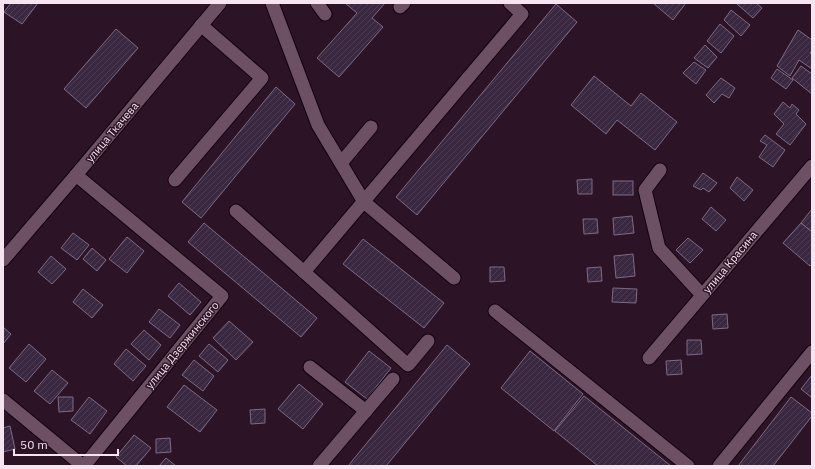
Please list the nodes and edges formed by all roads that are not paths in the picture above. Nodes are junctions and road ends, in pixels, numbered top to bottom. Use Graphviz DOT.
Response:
graph roads {
  1 [pos="220,3"];
  2 [pos="272,3"];
  3 [pos="510,3"];
  4 [pos="201,25"];
  5 [pos="371,127"];
  6 [pos="341,163"];
  7 [pos="812,166"];
  8 [pos="660,170"];
  9 [pos="76,175"];
  10 [pos="175,180"];
  11 [pos="364,202"];
  12 [pos="236,211"];
  13 [pos="3,260"];
  14 [pos="304,272"];
  15 [pos="454,278"];
  16 [pos="702,295"];
  17 [pos="495,311"];
  18 [pos="428,341"];
  19 [pos="812,352"];
  20 [pos="649,358"];
  21 [pos="310,367"];
  22 [pos="393,379"];
  23 [pos="3,400"];
  24 [pos="366,411"];
  25 [pos="83,466"];
  26 [pos="319,466"];
  27 [pos="688,466"];
  28 [pos="719,466"];
  1 -- 4 [label="street, улица Ткачева"];
  2 -- 6 [label="street"];
  3 -- 11 [label="street"];
  4 -- 9 [label="street, улица Ткачева"];
  4 -- 10 [label="street"];
  5 -- 6 [label="street"];
  6 -- 11 [label="street"];
  7 -- 16 [label="street, улица Красина"];
  8 -- 16 [label="street"];
  9 -- 13 [label="street, улица Ткачева"];
  9 -- 25 [label="street, улица Дзержинского"];
  11 -- 14 [label="street"];
  11 -- 15 [label="street"];
  12 -- 14 [label="street"];
  14 -- 18 [label="street"];
  16 -- 20 [label="street, улица Красина"];
  17 -- 27 [label="street"];
  19 -- 28 [label="street"];
  21 -- 24 [label="street"];
  22 -- 24 [label="street"];
  23 -- 25 [label="street"];
  24 -- 26 [label="street"];
}
